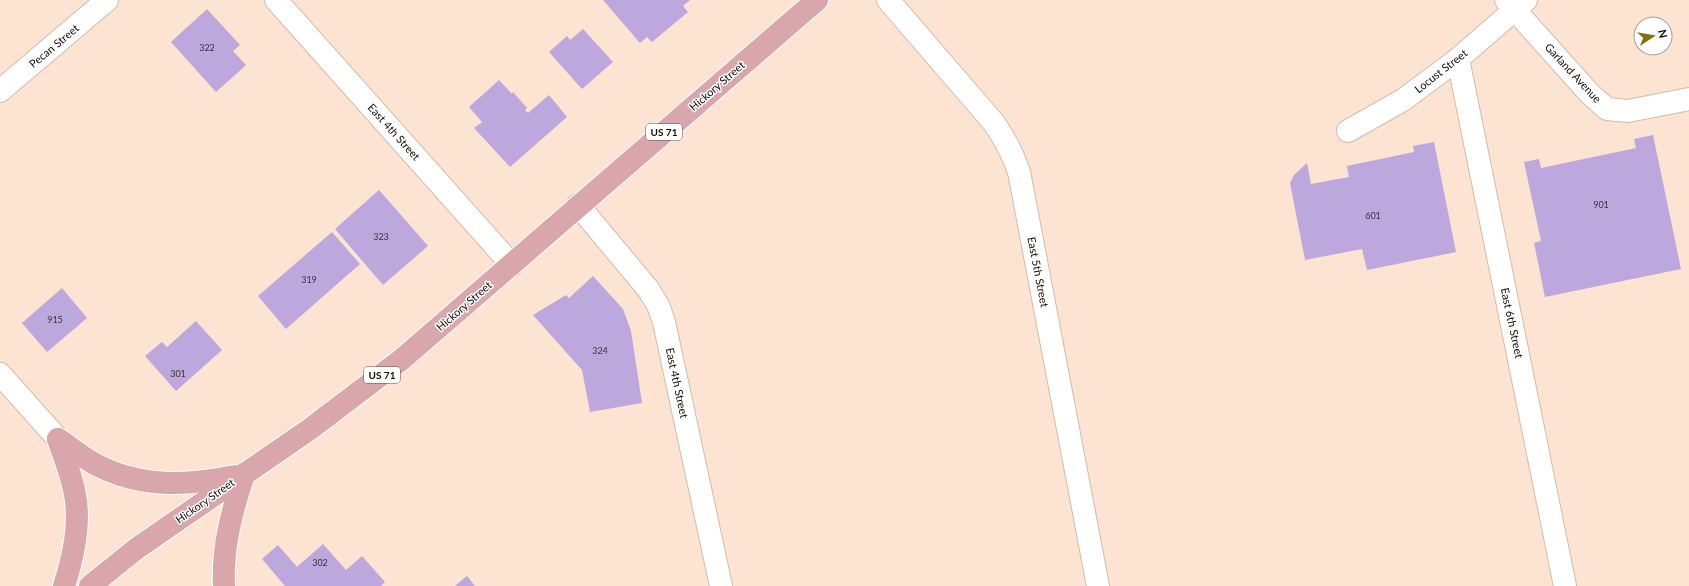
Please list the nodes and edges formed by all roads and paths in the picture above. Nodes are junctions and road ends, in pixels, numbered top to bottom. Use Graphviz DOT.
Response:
graph roads {
  1 [pos="107,0"];
  2 [pos="276,0"];
  3 [pos="817,0"];
  4 [pos="888,0"];
  5 [pos="1516,3"];
  6 [pos="1458,59"];
  7 [pos="0,91"];
  8 [pos="1689,99"];
  9 [pos="1348,131"];
  10 [pos="578,205"];
  11 [pos="512,265"];
  12 [pos="0,374"];
  13 [pos="58,439"];
  14 [pos="244,474"];
  15 [pos="64,586"];
  16 [pos="90,586"];
  17 [pos="224,586"];
  18 [pos="721,586"];
  19 [pos="1098,586"];
  20 [pos="1565,586"];
  1 -- 7 [label="street, Pecan Street"];
  2 -- 11 [label="street, East 4th Street"];
  3 -- 10 [label="main road, Hickory Street / US 71"];
  4 -- 19 [label="street, East 5th Street"];
  5 -- 6 [label="street, Locust Street"];
  5 -- 8 [label="street, Garland Avenue"];
  6 -- 9 [label="street, Locust Street"];
  6 -- 20 [label="street, East 6th Street"];
  10 -- 11 [label="main road, Hickory Street / US 71"];
  10 -- 18 [label="street, East 4th Street"];
  11 -- 14 [label="main road, Hickory Street / US 71"];
  12 -- 13 [label="street"];
  13 -- 14 [label="main road"];
  13 -- 15 [label="main road"];
  14 -- 16 [label="main road, Hickory Street / US 71"];
  14 -- 17 [label="main road"];
}
